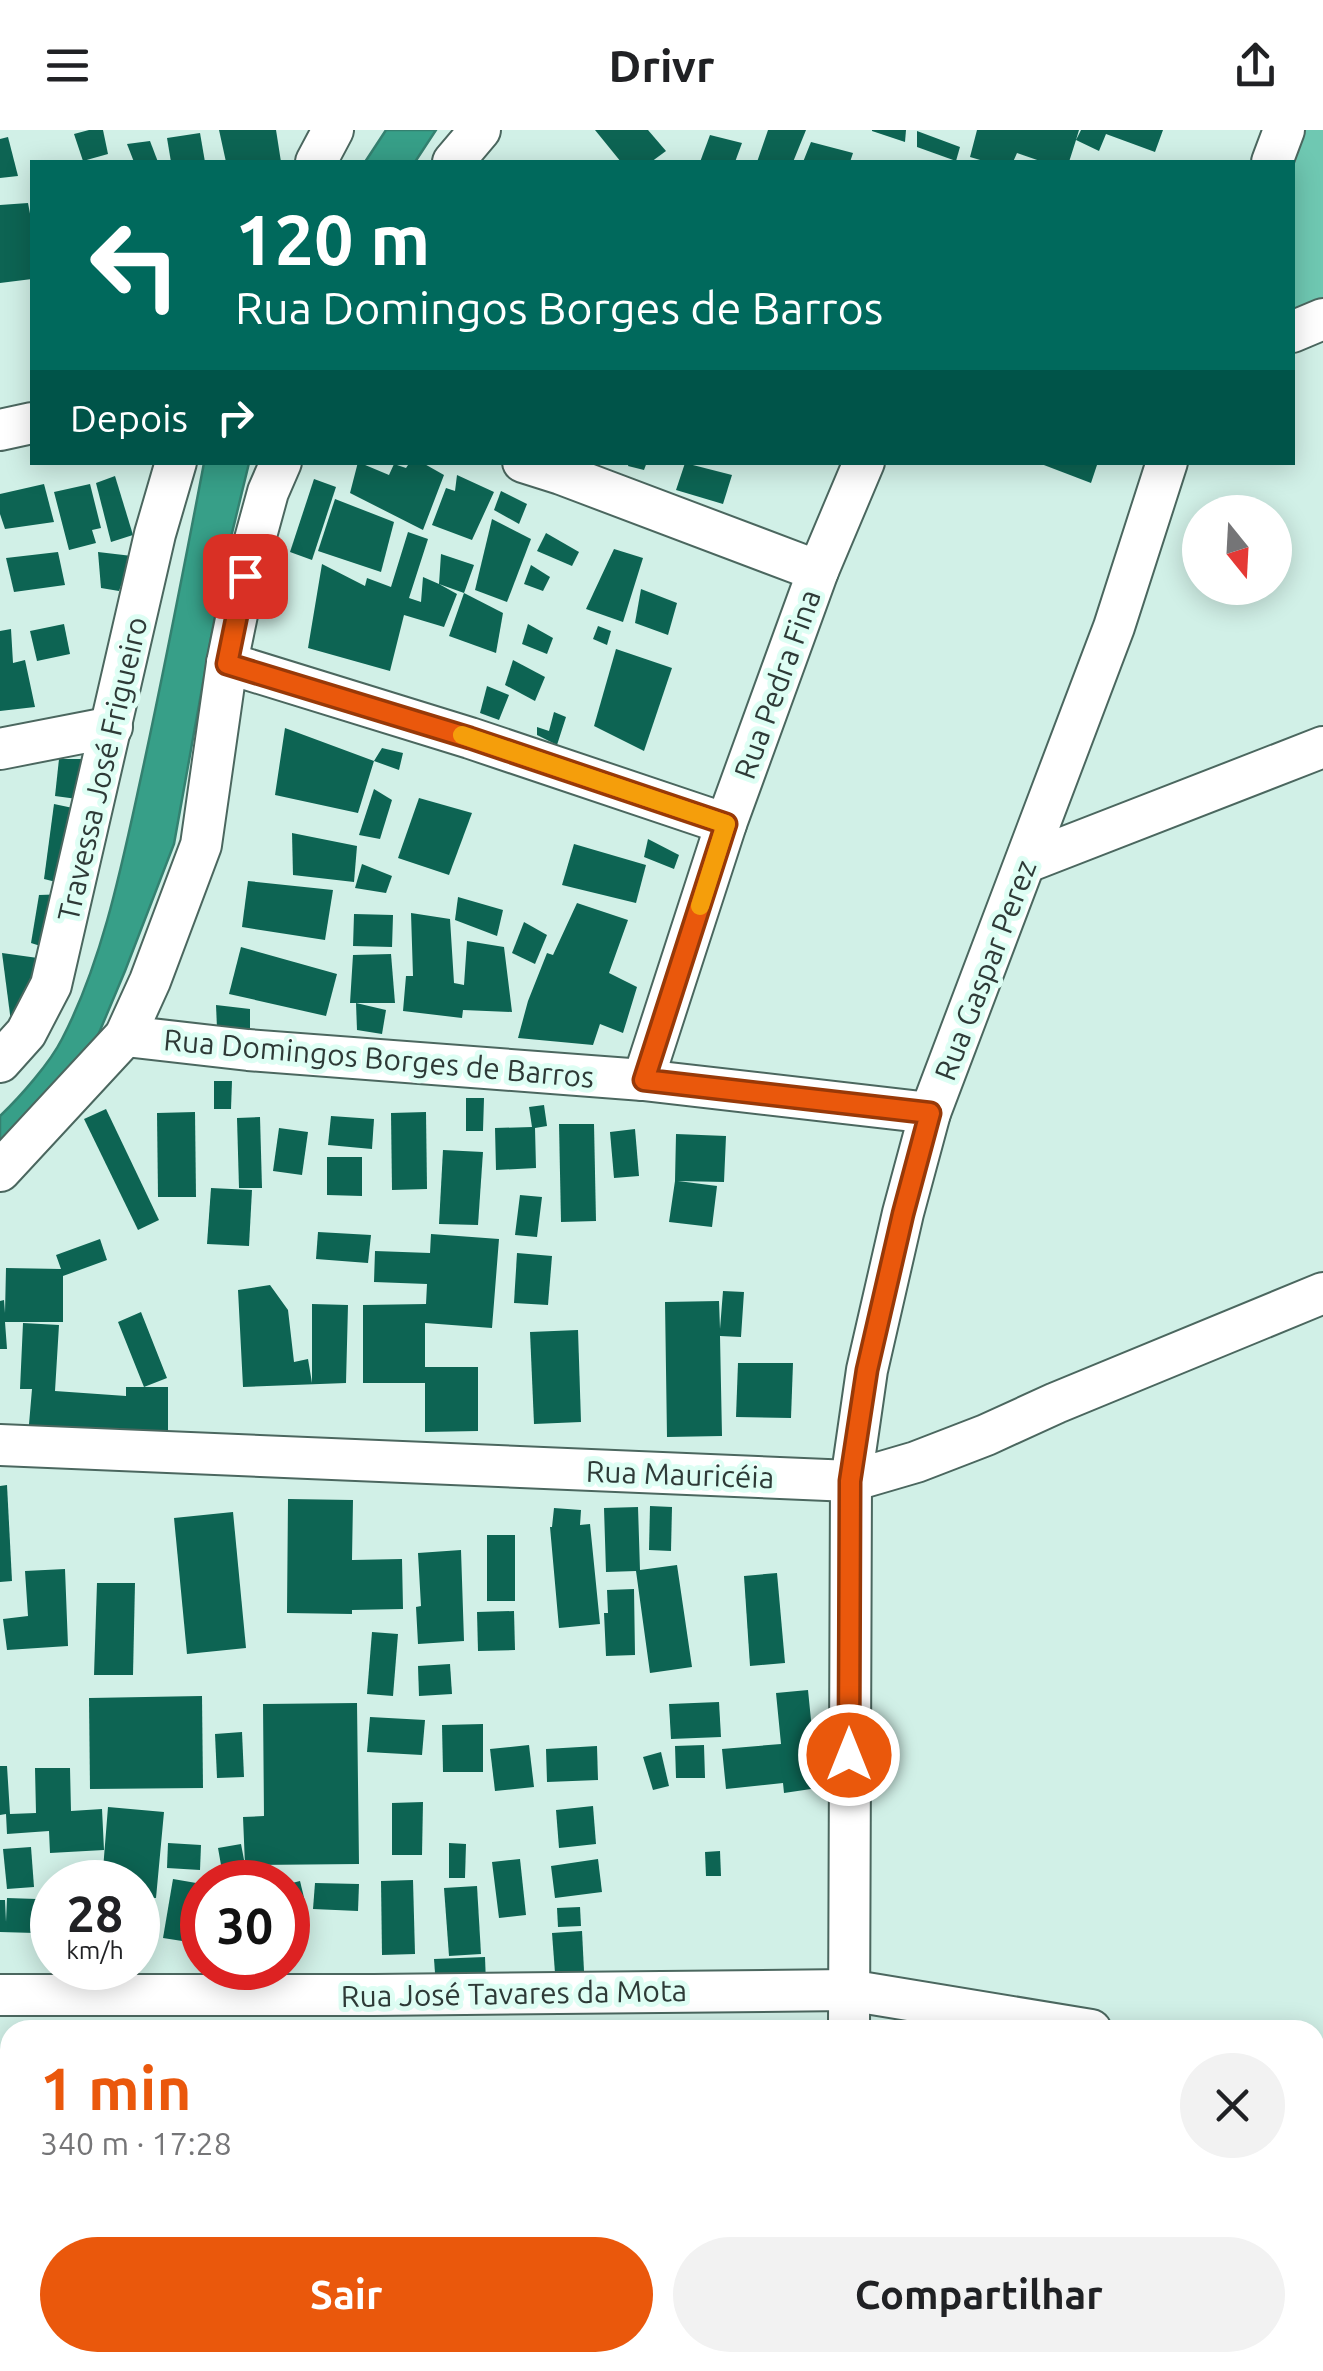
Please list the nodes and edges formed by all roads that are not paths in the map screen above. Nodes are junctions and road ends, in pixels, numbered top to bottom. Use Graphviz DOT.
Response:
graph roads {
  1 [pos="333,130"];
  2 [pos="1284,130"];
  3 [pos="317,160"];
  4 [pos="1273,160"];
  5 [pos="1323,319"];
  6 [pos="1295,331"];
  7 [pos="30,424"];
  8 [pos="0,430"];
  9 [pos="175,465"];
  10 [pos="280,465"];
  11 [pos="532,465"];
  12 [pos="863,465"];
  13 [pos="1166,465"];
  14 [pos="818,571"];
  15 [pos="227,664"];
  16 [pos="112,727"];
  17 [pos="1323,748"];
  18 [pos="0,749"];
  19 [pos="726,824"];
  20 [pos="1027,862"];
  21 [pos="125,1036"];
  22 [pos="0,1062"];
  23 [pos="644,1080"];
  24 [pos="930,1113"];
  25 [pos="0,1171"];
  26 [pos="1323,1292"];
  27 [pos="0,1445"];
  28 [pos="850,1481"];
  29 [pos="848,1990"];
  30 [pos="0,1995"];
  31 [pos="848,2020"];
  32 [pos="1030,2020"];
  1 -- 3 [label="street"];
  2 -- 4 [label="street"];
  5 -- 6 [label="street"];
  7 -- 8 [label="street"];
  9 -- 16 [label="street, Travessa José Frigueiro"];
  10 -- 15 [label="street"];
  11 -- 14 [label="street"];
  12 -- 14 [label="street, Rua Pedra Fina"];
  13 -- 20 [label="street, Rua Gaspar Perez"];
  14 -- 19 [label="street, Rua Pedra Fina"];
  15 -- 19 [label="street"];
  15 -- 21 [label="street"];
  16 -- 18 [label="street"];
  16 -- 22 [label="street, Travessa José Frigueiro"];
  17 -- 20 [label="street"];
  19 -- 23 [label="street, Rua Pedra Fina"];
  20 -- 24 [label="street, Rua Gaspar Perez"];
  21 -- 23 [label="street, Rua Domingos Borges de Barros"];
  21 -- 25 [label="street"];
  23 -- 24 [label="street, Rua Domingos Borges de Barros"];
  24 -- 28 [label="street, Rua Gaspar Perez"];
  26 -- 28 [label="street, Rua Mauricéia"];
  27 -- 28 [label="street, Rua Mauricéia"];
  28 -- 29 [label="street, Rua Gaspar Perez"];
  29 -- 30 [label="street, Rua José Tavares da Mota"];
  29 -- 31 [label="street, Rua Gaspar Perez"];
  29 -- 32 [label="street, Rua José Tavares da Mota"];
}
